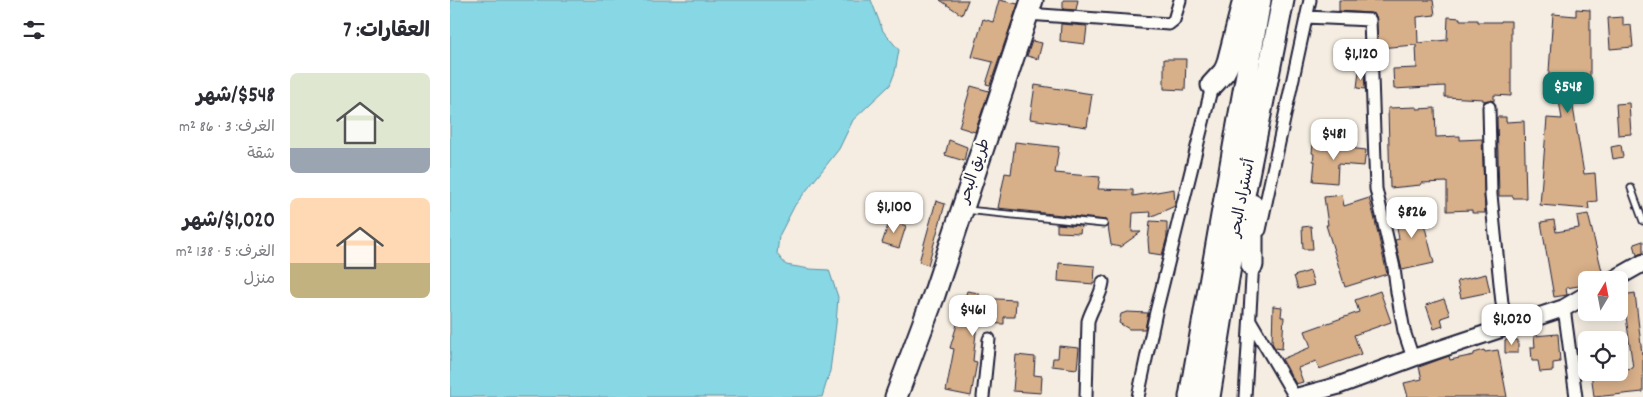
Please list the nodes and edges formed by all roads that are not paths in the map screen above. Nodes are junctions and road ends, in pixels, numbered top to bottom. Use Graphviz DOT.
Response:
graph roads {
  1 [pos="1180,0"];
  2 [pos="1233,0"];
  3 [pos="1244,0"];
  4 [pos="1260,0"];
  5 [pos="1283,0"];
  6 [pos="1310,0"];
  7 [pos="1030,7"];
  8 [pos="1306,17"];
  9 [pos="1212,85"];
  10 [pos="1489,107"];
  11 [pos="1255,137"];
  12 [pos="1631,188"];
  13 [pos="962,210"];
  14 [pos="1643,221"];
  15 [pos="1104,224"];
  16 [pos="1643,263"];
  17 [pos="1252,265"];
  18 [pos="1628,272"];
  19 [pos="1103,282"];
  20 [pos="1578,300"];
  21 [pos="1564,308"];
  22 [pos="1250,320"];
  23 [pos="1508,327"];
  24 [pos="989,339"];
  25 [pos="1413,358"];
  26 [pos="896,397"];
  27 [pos="983,397"];
  28 [pos="1086,397"];
  29 [pos="1138,397"];
  30 [pos="1190,397"];
  31 [pos="1210,397"];
  32 [pos="1245,397"];
  33 [pos="1296,397"];
  34 [pos="1576,397"];
  1 -- 7 [label="street"];
  2 -- 9 [label="street"];
  3 -- 9 [label="highway"];
  4 -- 30 [label="highway, أتستراد البحر"];
  5 -- 11 [label="highway, أتستراد البحر"];
  6 -- 8 [label="street"];
  7 -- 13 [label="highway, طريق البحر"];
  8 -- 17 [label="street"];
  8 -- 25 [label="street"];
  9 -- 29 [label="street"];
  10 -- 23 [label="street"];
  11 -- 17 [label="highway"];
  11 -- 31 [label="highway, أتستراد البحر"];
  12 -- 14 [label="lane"];
  13 -- 15 [label="lane"];
  13 -- 26 [label="highway, طريق البحر"];
  16 -- 18 [label="main road"];
  17 -- 22 [label="street"];
  19 -- 28 [label="street"];
  20 -- 21 [label="main road"];
  21 -- 23 [label="main road"];
  21 -- 34 [label="street"];
  22 -- 32 [label="street"];
  22 -- 33 [label="street"];
  23 -- 25 [label="main road"];
  24 -- 27 [label="street"];
  25 -- 33 [label="main road"];
}
